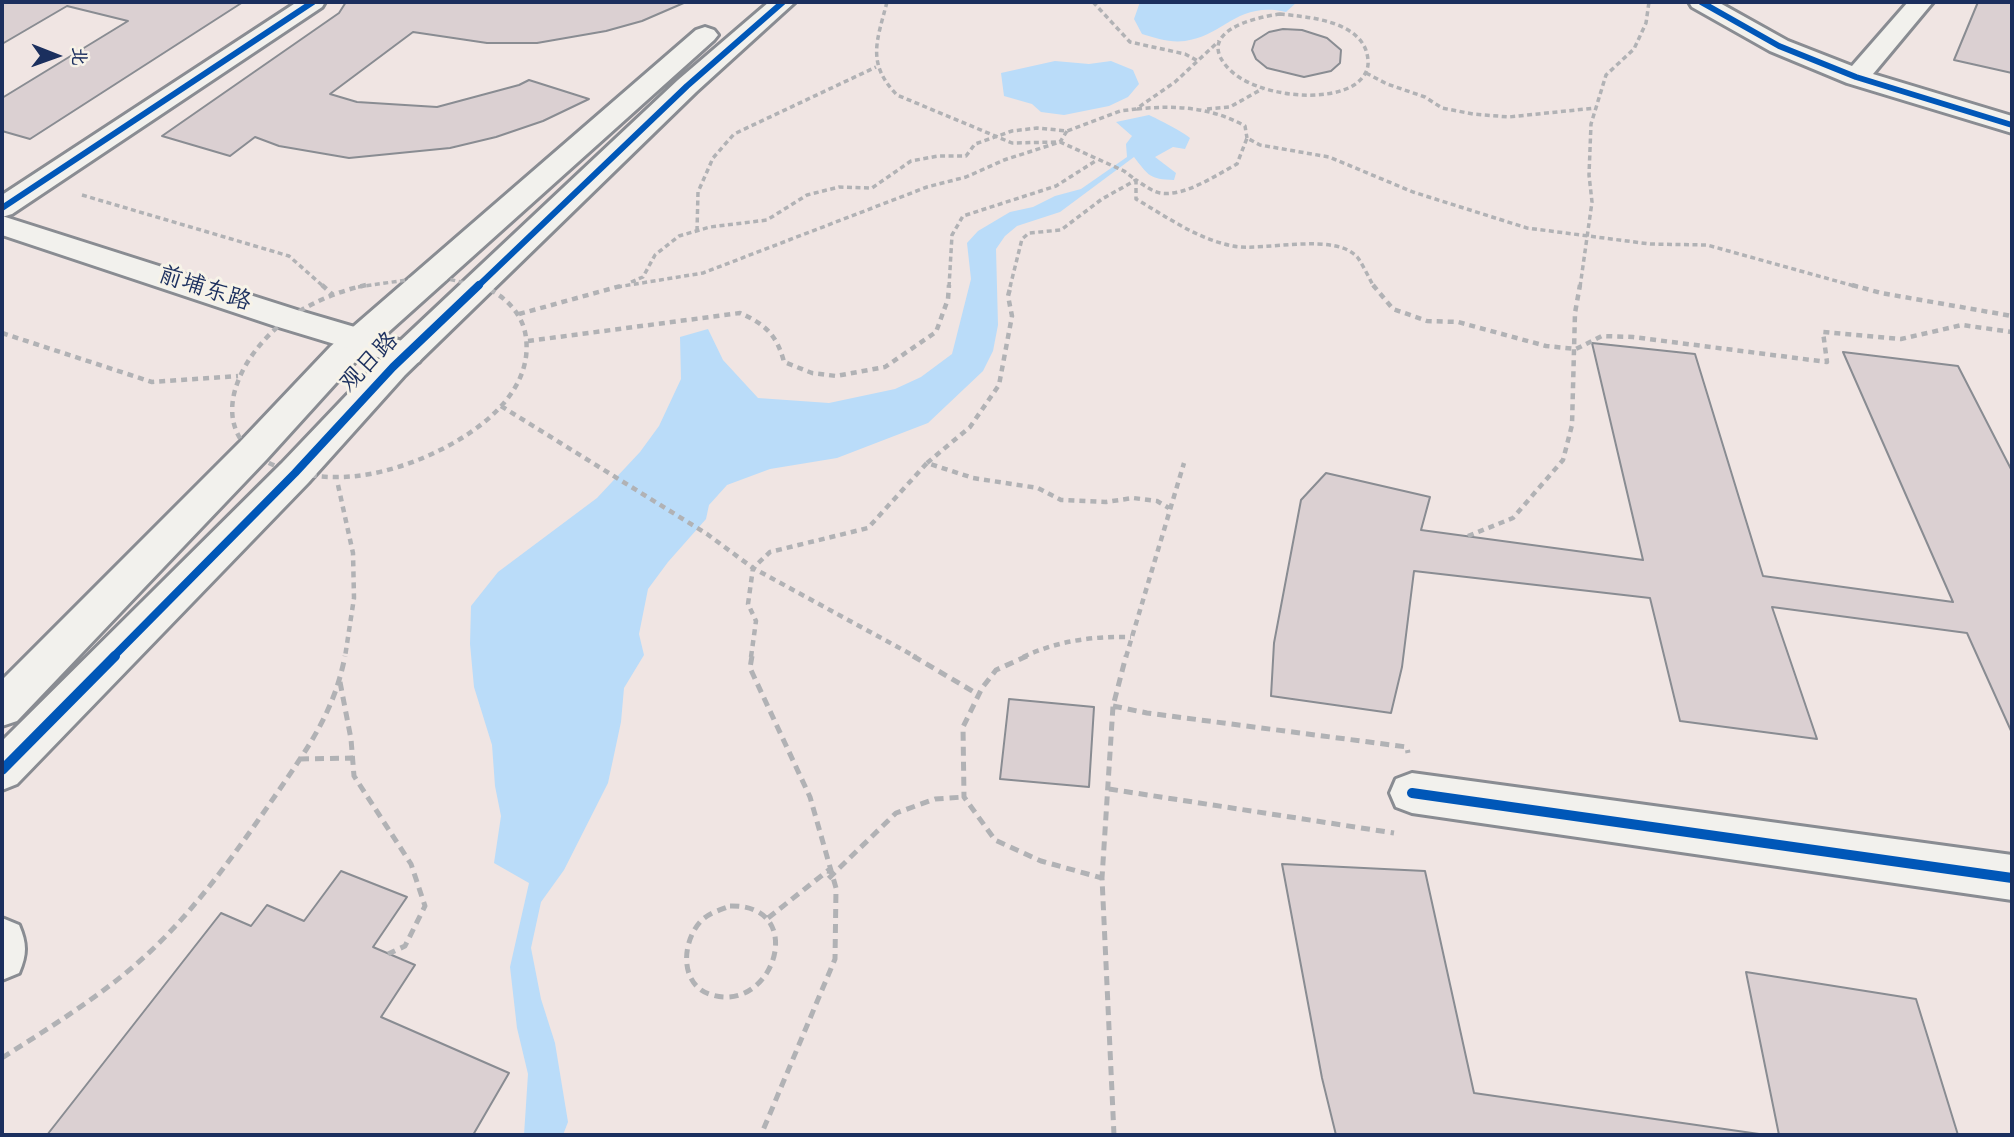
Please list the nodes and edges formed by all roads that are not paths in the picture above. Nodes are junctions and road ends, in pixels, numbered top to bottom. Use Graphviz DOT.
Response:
graph roads {
  1 [pos="313,2"];
  2 [pos="743,2"];
  3 [pos="783,2"];
  4 [pos="1701,2"];
  5 [pos="1921,2"];
  6 [pos="1856,77"];
  7 [pos="2012,125"];
  8 [pos="2,208"];
  9 [pos="2,225"];
  10 [pos="2,249"];
  11 [pos="351,347"];
  12 [pos="400,361"];
  13 [pos="2,708"];
  14 [pos="2,769"];
  15 [pos="1412,793"];
  16 [pos="2012,878"];
  17 [pos="2,942"];
  18 [pos="2,956"];
  1 -- 8 [label="street"];
  2 -- 11 [label="street, 观日路"];
  3 -- 12 [label="street, 观日路"];
  4 -- 6 [label="street"];
  5 -- 6 [label="street"];
  6 -- 7 [label="street"];
  9 -- 11 [label="street, 前埔东路"];
  10 -- 11 [label="street, 前埔东路"];
  11 -- 12 [label="street, 前埔东路"];
  11 -- 13 [label="street, 观日路"];
  12 -- 14 [label="street, 观日路"];
  15 -- 16 [label="street"];
  17 -- 18 [label="street"];
}
